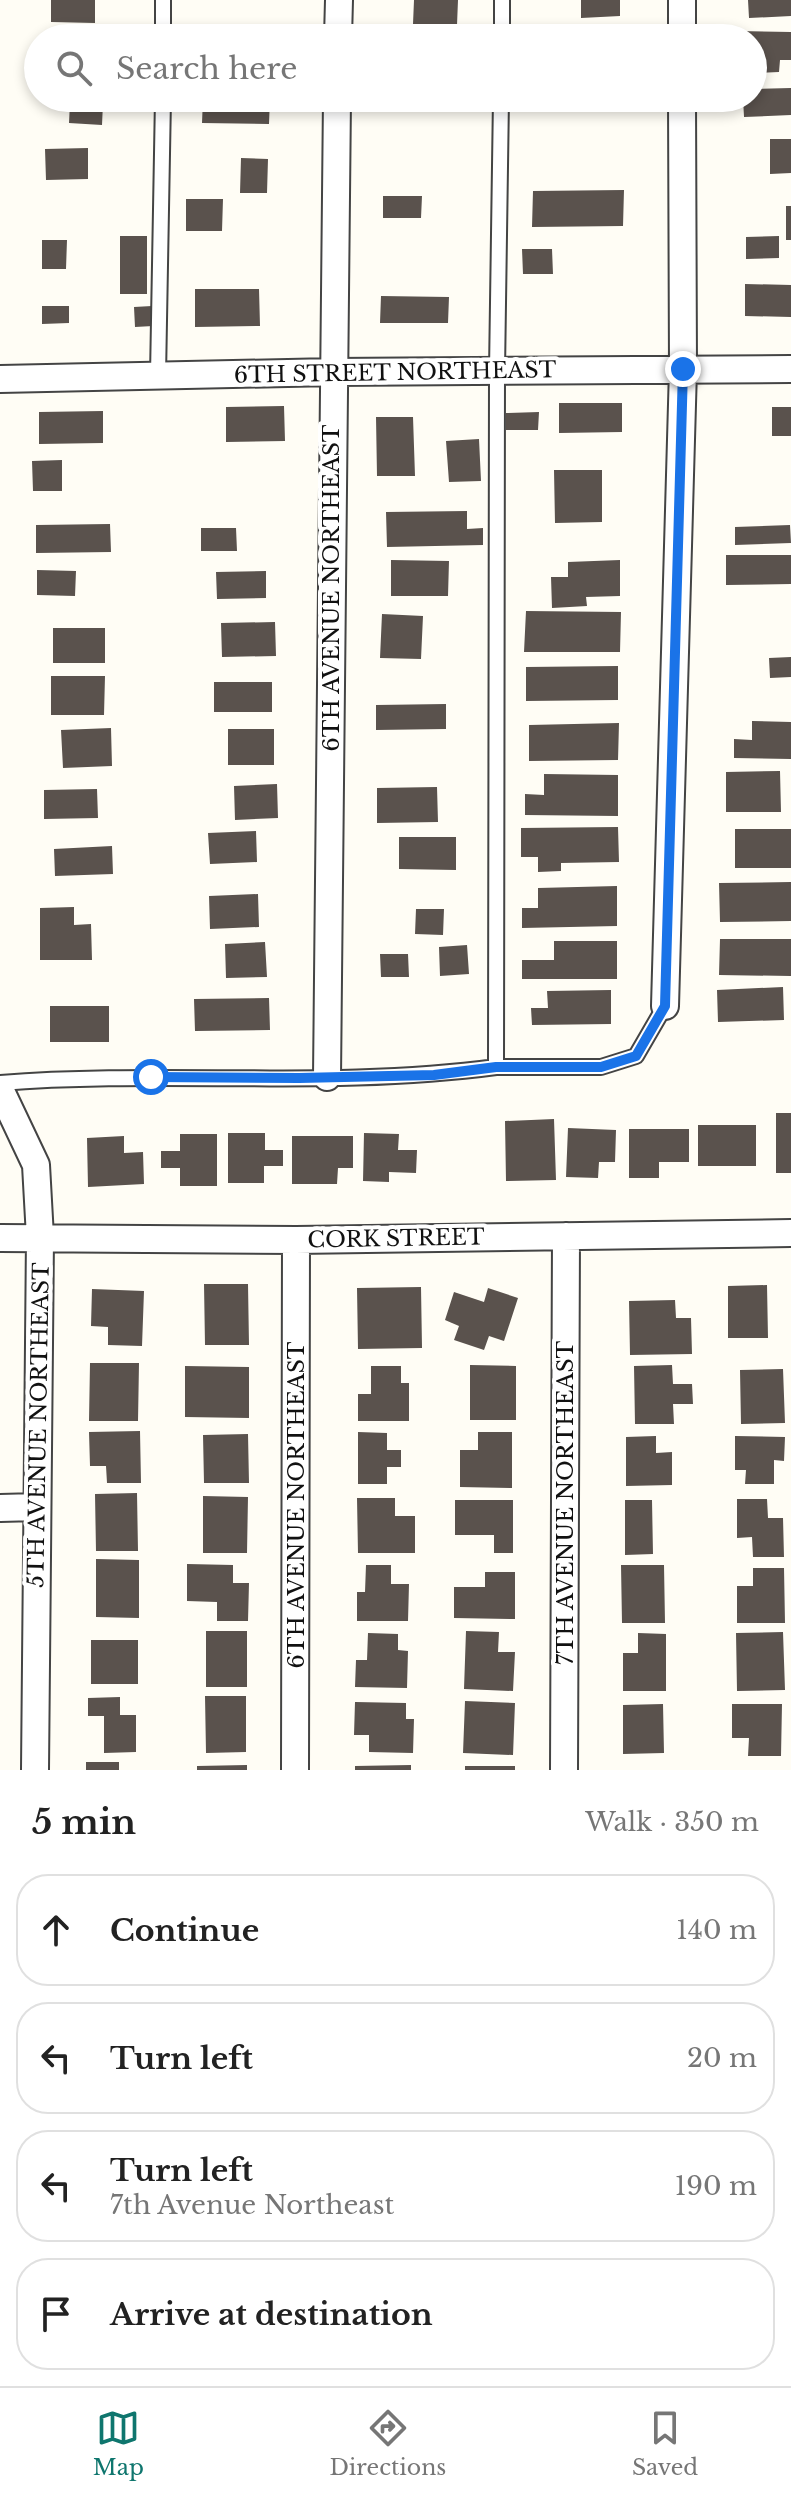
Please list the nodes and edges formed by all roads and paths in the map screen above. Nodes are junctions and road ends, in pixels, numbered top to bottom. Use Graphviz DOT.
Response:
graph roads {
  1 [pos="163,0"];
  2 [pos="339,0"];
  3 [pos="502,0"];
  4 [pos="682,0"];
  5 [pos="163,24"];
  6 [pos="338,24"];
  7 [pos="502,24"];
  8 [pos="682,24"];
  9 [pos="163,112"];
  10 [pos="337,112"];
  11 [pos="501,112"];
  12 [pos="682,112"];
  13 [pos="683,369"];
  14 [pos="791,369"];
  15 [pos="497,371"];
  16 [pos="333,372"];
  17 [pos="158,376"];
  18 [pos="0,379"];
  19 [pos="665,1006"];
  20 [pos="496,1067"];
  21 [pos="327,1077"];
  22 [pos="0,1086"];
  23 [pos="791,1233"];
  24 [pos="566,1236"];
  25 [pos="40,1237"];
  26 [pos="0,1238"];
  27 [pos="296,1240"];
  28 [pos="37,1507"];
  29 [pos="0,1508"];
  30 [pos="35,1770"];
  31 [pos="295,1770"];
  32 [pos="564,1770"];
  1 -- 5 [label="lane"];
  2 -- 6 [label="street"];
  3 -- 7 [label="lane"];
  4 -- 8 [label="street"];
  9 -- 17 [label="lane"];
  10 -- 16 [label="street, 6TH AVENUE NORTHEAST"];
  11 -- 15 [label="lane"];
  12 -- 13 [label="street"];
  13 -- 14 [label="street, 6TH STREET NORTHEAST"];
  13 -- 15 [label="street, 6TH STREET NORTHEAST"];
  13 -- 19 [label="street"];
  15 -- 16 [label="street, 6TH STREET NORTHEAST"];
  15 -- 20 [label="lane"];
  16 -- 17 [label="street, 6TH STREET NORTHEAST"];
  16 -- 21 [label="street, 6TH AVENUE NORTHEAST"];
  17 -- 18 [label="street, 6TH STREET NORTHEAST"];
  19 -- 20 [label="lane"];
  20 -- 21 [label="lane"];
  21 -- 22 [label="lane"];
  22 -- 25 [label="street, 5TH AVENUE NORTHEAST"];
  23 -- 24 [label="street, CORK STREET"];
  24 -- 27 [label="street, CORK STREET"];
  24 -- 32 [label="street, 7TH AVENUE NORTHEAST"];
  25 -- 26 [label="street, CORK STREET"];
  25 -- 27 [label="street, CORK STREET"];
  25 -- 28 [label="street, 5TH AVENUE NORTHEAST"];
  27 -- 31 [label="street, 6TH AVENUE NORTHEAST"];
  28 -- 29 [label="street"];
  28 -- 30 [label="street, 5TH AVENUE NORTHEAST"];
}
